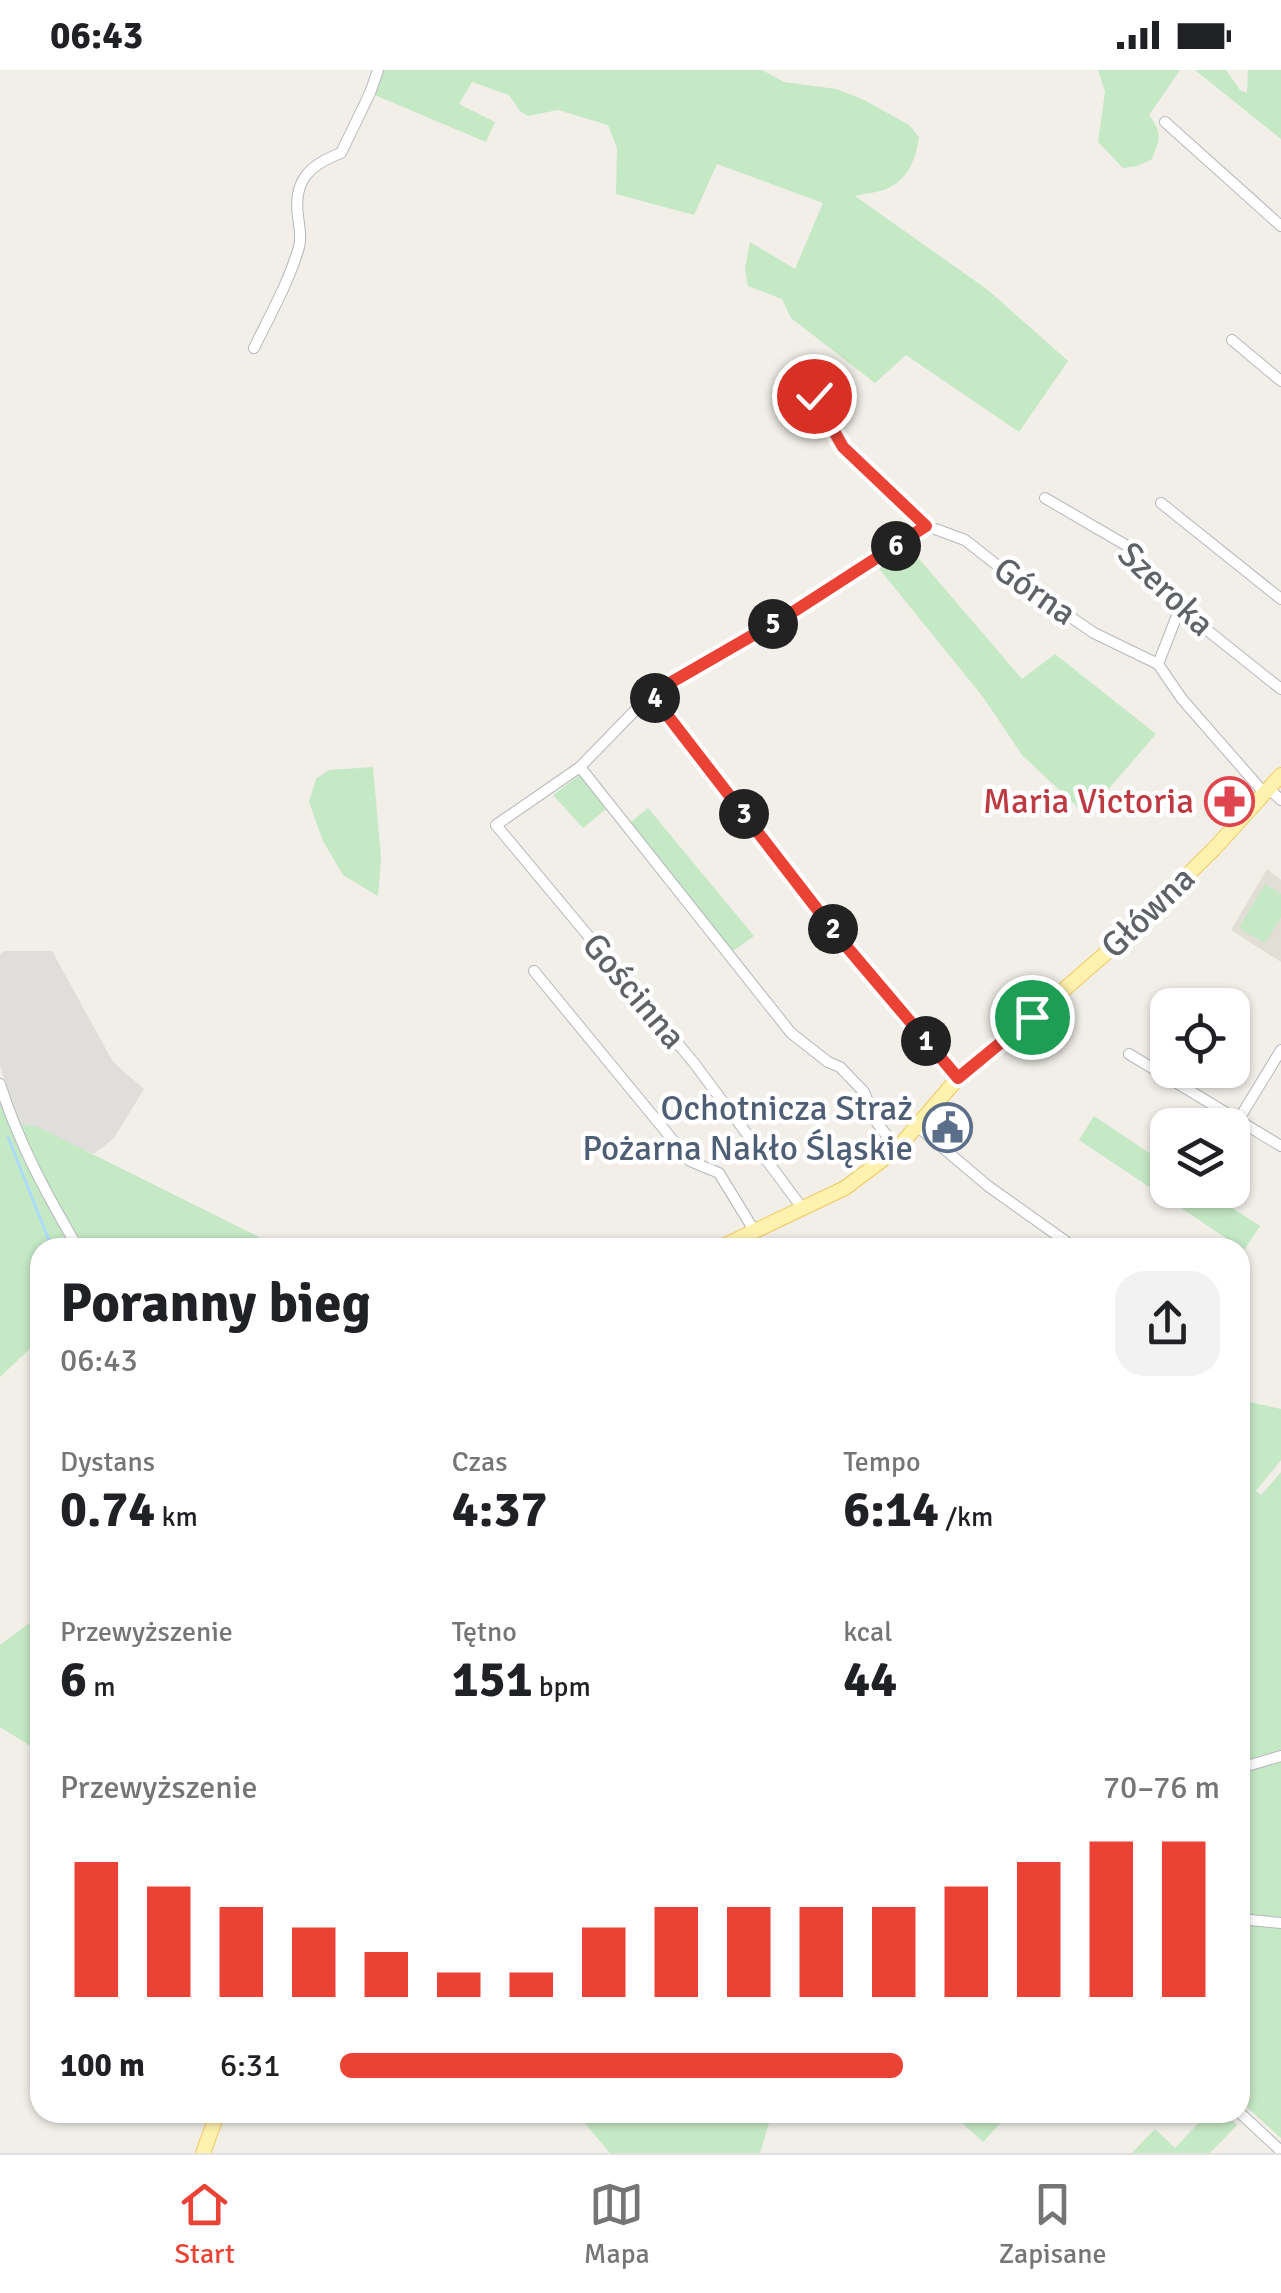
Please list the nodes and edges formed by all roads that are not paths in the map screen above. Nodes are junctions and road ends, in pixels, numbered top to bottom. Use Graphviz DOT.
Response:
graph roads {
  1 [pos="378,70"];
  2 [pos="1165,122"];
  3 [pos="1281,226"];
  4 [pos="1232,340"];
  5 [pos="254,348"];
  6 [pos="1281,381"];
  7 [pos="806,389"];
  8 [pos="1045,498"];
  9 [pos="1161,503"];
  10 [pos="926,526"];
  11 [pos="1281,600"];
  12 [pos="1180,608"];
  13 [pos="1158,664"];
  14 [pos="1281,689"];
  15 [pos="651,694"];
  16 [pos="580,767"];
  17 [pos="1281,775"];
  18 [pos="1272,794"];
  19 [pos="534,972"];
  20 [pos="1281,1050"];
  21 [pos="1128,1054"];
  22 [pos="958,1078"];
  23 [pos="0,1084"];
  24 [pos="1220,1108"];
  25 [pos="1246,1108"];
  26 [pos="917,1126"];
  27 [pos="1250,1126"];
  28 [pos="1281,1146"];
  29 [pos="897,1149"];
  30 [pos="803,1210"];
  31 [pos="755,1232"];
  32 [pos="72,1238"];
  33 [pos="742,1238"];
  34 [pos="1061,1238"];
  35 [pos="1281,1756"];
  36 [pos="1250,1765"];
  37 [pos="1250,1920"];
  38 [pos="1281,1922"];
  39 [pos="1250,2122"];
  40 [pos="214,2123"];
  41 [pos="1281,2151"];
  42 [pos="203,2153"];
  1 -- 5 [label="street"];
  2 -- 3 [label="street"];
  4 -- 6 [label="street"];
  7 -- 10 [label="street, Górna"];
  8 -- 12 [label="street, Szeroka"];
  9 -- 11 [label="street"];
  10 -- 13 [label="street, Górna"];
  10 -- 15 [label="street"];
  12 -- 13 [label="street"];
  12 -- 14 [label="street, Szeroka"];
  13 -- 18 [label="street, Górna"];
  15 -- 16 [label="street"];
  15 -- 22 [label="street"];
  16 -- 29 [label="street"];
  16 -- 30 [label="street, Gościnna"];
  17 -- 18 [label="main road, Główna"];
  18 -- 22 [label="main road, Główna"];
  19 -- 31 [label="street"];
  20 -- 25 [label="street"];
  21 -- 24 [label="street"];
  22 -- 26 [label="main road, Główna"];
  23 -- 32 [label="street"];
  26 -- 29 [label="main road, Główna"];
  26 -- 34 [label="street"];
  27 -- 28 [label="street"];
  29 -- 30 [label="main road, Główna"];
  30 -- 31 [label="main road, Główna"];
  31 -- 33 [label="main road, Główna"];
  35 -- 36 [label="street"];
  37 -- 38 [label="street"];
  39 -- 41 [label="street"];
  40 -- 42 [label="main road"];
}
